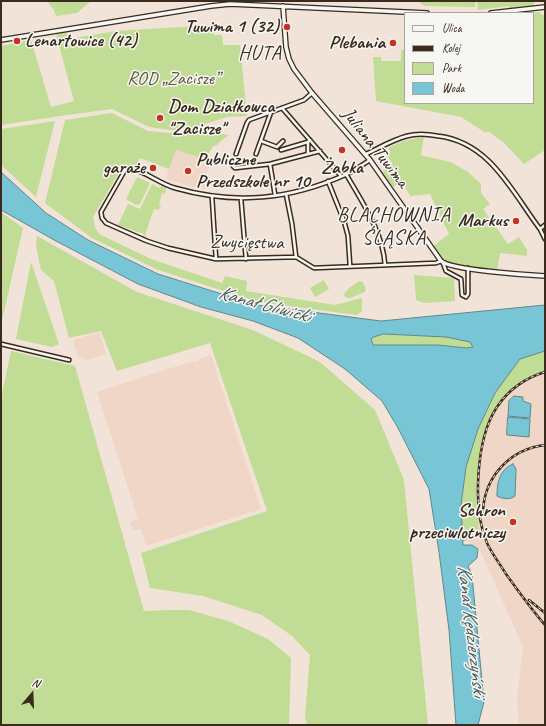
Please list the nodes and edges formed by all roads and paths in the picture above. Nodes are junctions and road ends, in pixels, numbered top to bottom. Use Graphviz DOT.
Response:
graph roads {
  1 [pos="283,6"];
  2 [pos="545,7"];
  3 [pos="406,12"];
  4 [pos="500,12"];
  5 [pos="1,40"];
  6 [pos="312,93"];
  7 [pos="282,108"];
  8 [pos="271,112"];
  9 [pos="261,141"];
  10 [pos="283,141"];
  11 [pos="309,141"];
  12 [pos="281,150"];
  13 [pos="320,151"];
  14 [pos="236,154"];
  15 [pos="256,154"];
  16 [pos="308,154"];
  17 [pos="366,154"];
  18 [pos="370,160"];
  19 [pos="233,163"];
  20 [pos="270,164"];
  21 [pos="346,174"];
  22 [pos="341,176"];
  23 [pos="328,182"];
  24 [pos="286,194"];
  25 [pos="275,195"];
  26 [pos="212,197"];
  27 [pos="241,199"];
  28 [pos="545,225"];
  29 [pos="540,229"];
  30 [pos="545,239"];
  31 [pos="296,257"];
  32 [pos="216,259"];
  33 [pos="246,259"];
  34 [pos="442,262"];
  35 [pos="384,265"];
  36 [pos="350,266"];
  37 [pos="468,268"];
  38 [pos="545,276"];
  39 [pos="1,344"];
  40 [pos="69,360"];
  1 -- 3 [label="main road"];
  1 -- 5 [label="main road"];
  1 -- 6 [label="main road, Juliana Tuwima"];
  2 -- 4 [label="main road"];
  6 -- 7 [label="street"];
  6 -- 17 [label="main road, Juliana Tuwima"];
  7 -- 8 [label="street"];
  7 -- 11 [label="street"];
  8 -- 9 [label="street"];
  8 -- 14 [label="street"];
  9 -- 10 [label="street"];
  9 -- 15 [label="street"];
  11 -- 12 [label="street"];
  11 -- 13 [label="street"];
  11 -- 16 [label="street"];
  13 -- 16 [label="street"];
  13 -- 22 [label="street"];
  16 -- 20 [label="street"];
  17 -- 18 [label="main road, Juliana Tuwima"];
  17 -- 29 [label="street"];
  18 -- 21 [label="street"];
  18 -- 34 [label="main road, Juliana Tuwima"];
  19 -- 20 [label="street"];
  20 -- 25 [label="street"];
  21 -- 22 [label="street"];
  21 -- 35 [label="street"];
  22 -- 23 [label="street"];
  23 -- 24 [label="street"];
  23 -- 36 [label="street"];
  24 -- 25 [label="street"];
  24 -- 31 [label="street"];
  25 -- 27 [label="street"];
  26 -- 27 [label="street"];
  26 -- 32 [label="street"];
  26 -- 32 [label="street, Zwycięstwa"];
  27 -- 33 [label="street"];
  28 -- 29 [label="street"];
  29 -- 30 [label="street"];
  31 -- 33 [label="street, Zwycięstwa"];
  31 -- 36 [label="street, Zwycięstwa"];
  32 -- 33 [label="street, Zwycięstwa"];
  34 -- 35 [label="street, Zwycięstwa"];
  34 -- 37 [label="main road, Zwycięstwa"];
  34 -- 37 [label="street"];
  35 -- 36 [label="street, Zwycięstwa"];
  37 -- 38 [label="main road, Zwycięstwa"];
  39 -- 40 [label="street"];
}
